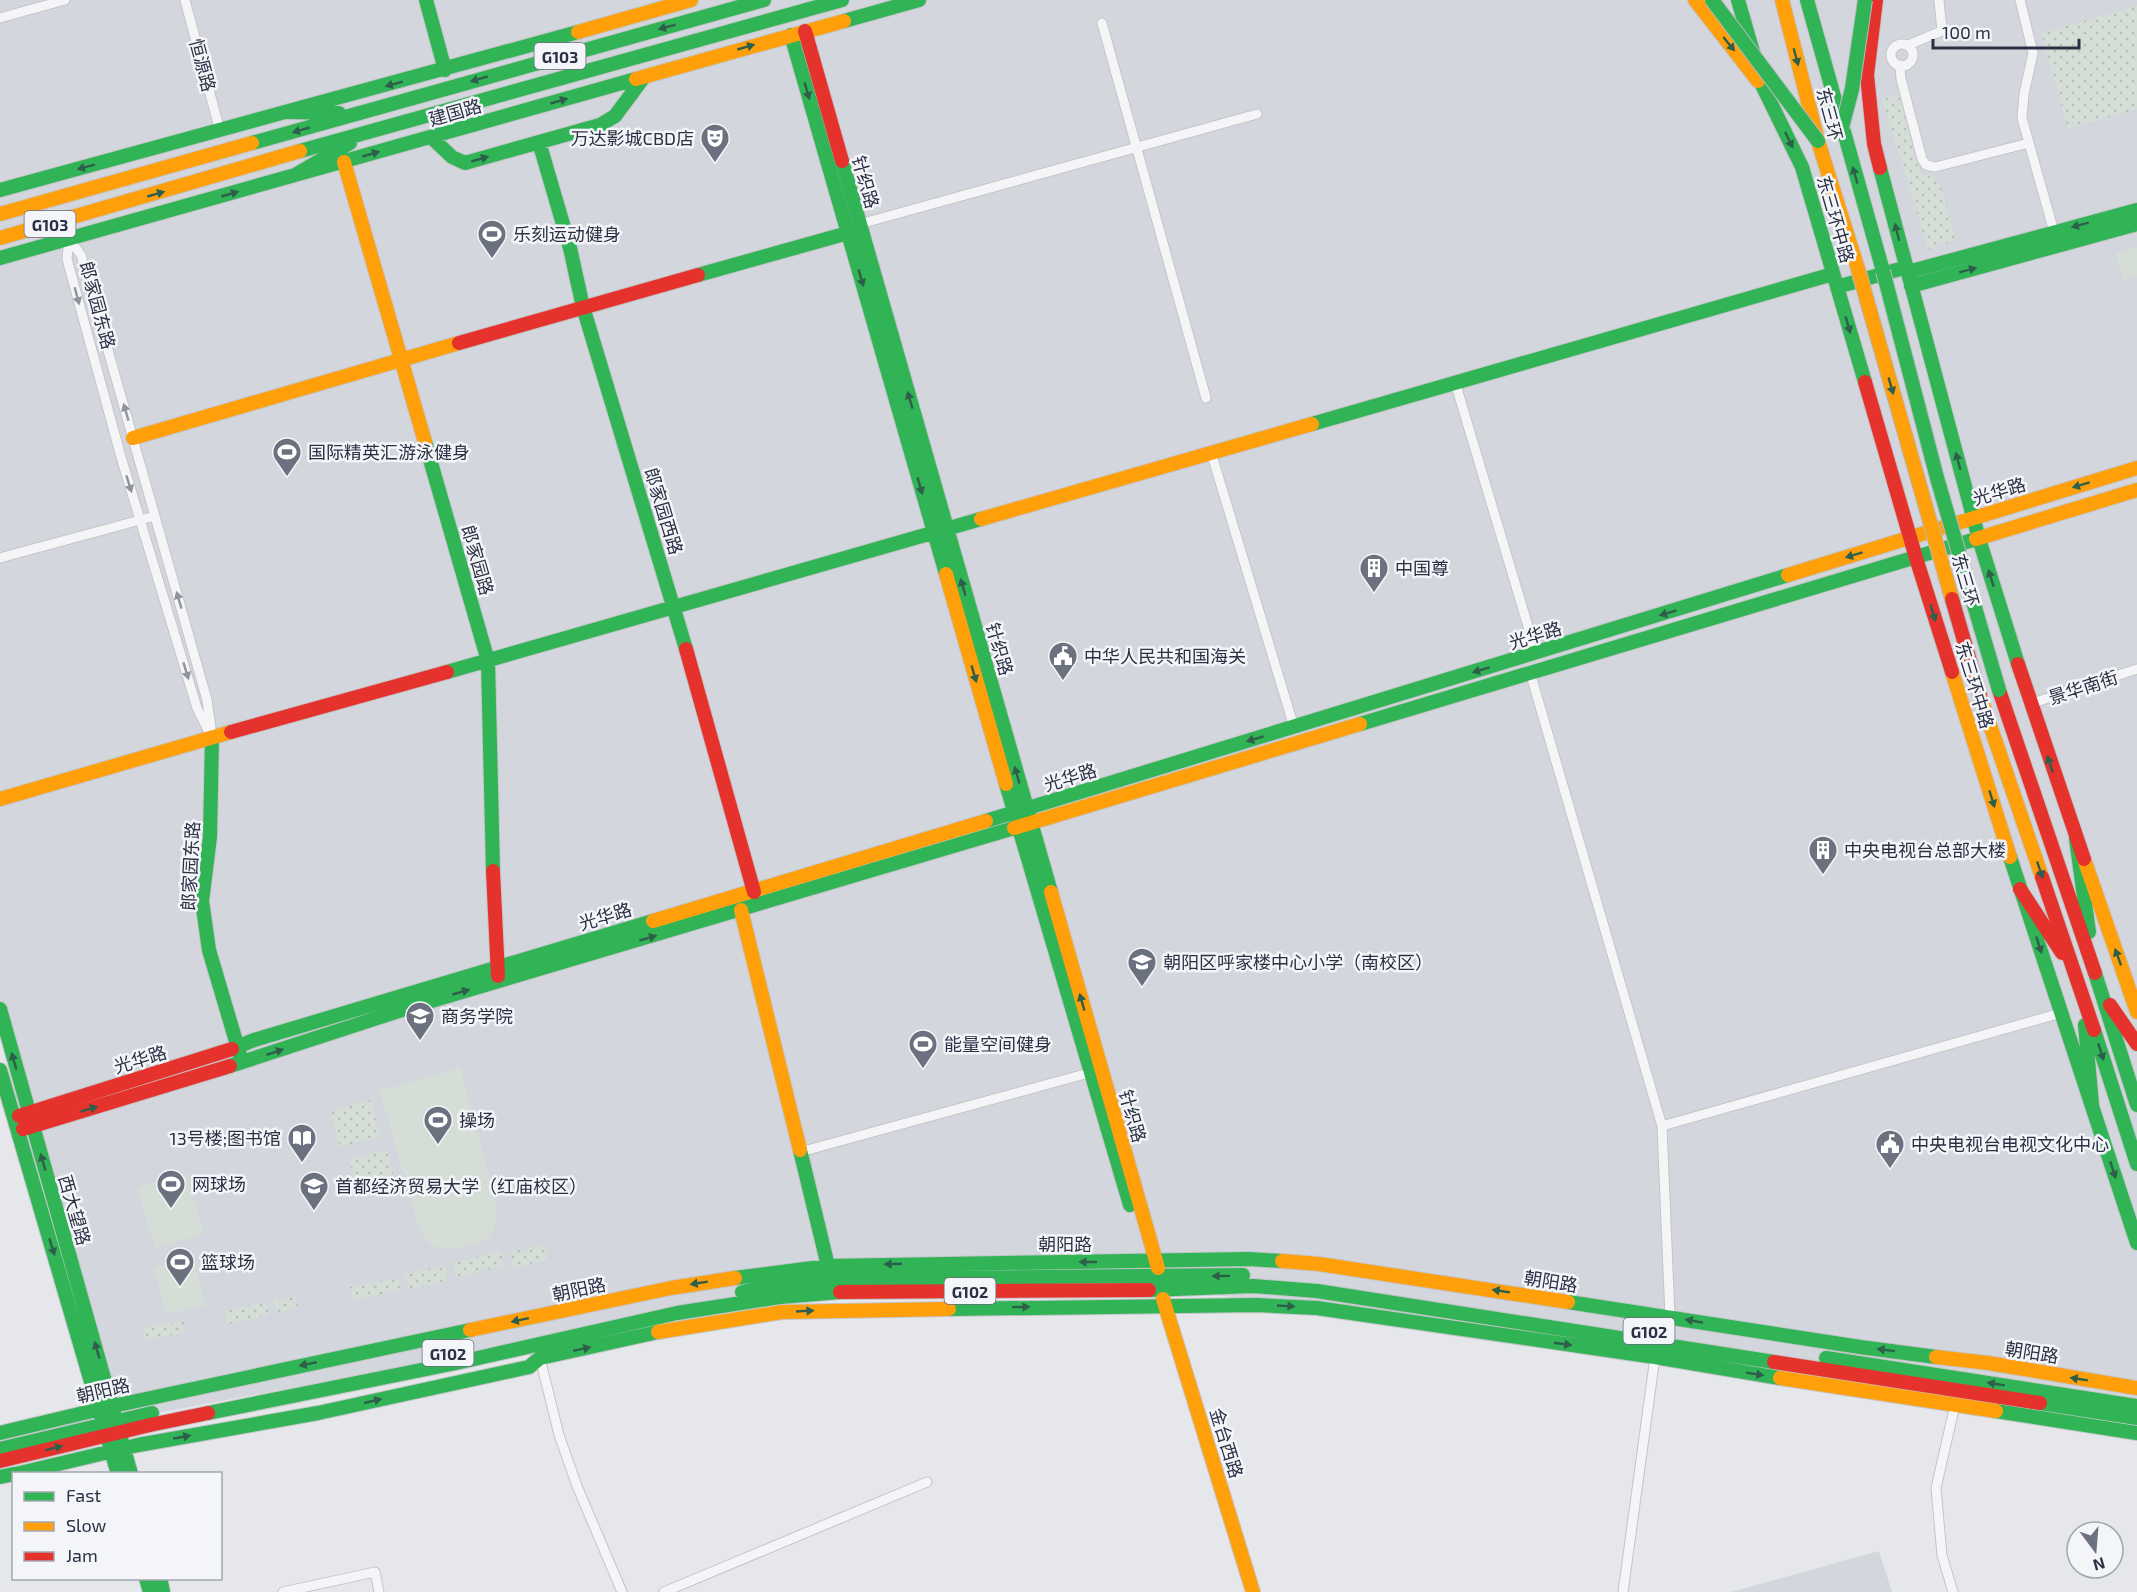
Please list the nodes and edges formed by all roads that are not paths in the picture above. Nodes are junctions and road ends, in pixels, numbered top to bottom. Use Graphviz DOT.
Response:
graph roads {
  1 [pos="64,0"];
  2 [pos="185,0"];
  3 [pos="426,0"];
  4 [pos="691,0"];
  5 [pos="764,0"];
  6 [pos="842,0"];
  7 [pos="919,0"];
  8 [pos="1695,0"];
  9 [pos="1712,0"];
  10 [pos="1738,0"];
  11 [pos="1782,0"];
  12 [pos="1807,0"];
  13 [pos="1865,0"];
  14 [pos="1876,0"];
  15 [pos="1939,0"];
  16 [pos="2020,0"];
  17 [pos="0,18"];
  18 [pos="1874,22"];
  19 [pos="1102,23"];
  20 [pos="798,33"];
  21 [pos="1908,45"];
  22 [pos="1900,65"];
  23 [pos="445,70"];
  24 [pos="644,76"];
  25 [pos="1763,87"];
  26 [pos="288,112"];
  27 [pos="358,114"];
  28 [pos="1257,114"];
  29 [pos="1842,127"];
  30 [pos="372,130"];
  31 [pos="220,131"];
  32 [pos="431,137"];
  33 [pos="1818,141"];
  34 [pos="539,142"];
  35 [pos="2029,143"];
  36 [pos="1137,147"];
  37 [pos="344,162"];
  38 [pos="295,175"];
  39 [pos="0,190"];
  40 [pos="2137,210"];
  41 [pos="0,214"];
  42 [pos="860,224"];
  43 [pos="2137,224"];
  44 [pos="2054,232"];
  45 [pos="848,233"];
  46 [pos="0,238"];
  47 [pos="69,239"];
  48 [pos="0,258"];
  49 [pos="1908,275"];
  50 [pos="1835,280"];
  51 [pos="583,308"];
  52 [pos="401,362"];
  53 [pos="1455,382"];
  54 [pos="1206,398"];
  55 [pos="133,438"];
  56 [pos="1211,452"];
  57 [pos="2137,468"];
  58 [pos="2137,490"];
  59 [pos="155,516"];
  60 [pos="1973,518"];
  61 [pos="140,519"];
  62 [pos="940,530"];
  63 [pos="1910,538"];
  64 [pos="1979,539"];
  65 [pos="0,558"];
  66 [pos="1916,558"];
  67 [pos="675,606"];
  68 [pos="1536,653"];
  69 [pos="488,661"];
  70 [pos="2137,669"];
  71 [pos="1530,672"];
  72 [pos="2030,704"];
  73 [pos="1294,727"];
  74 [pos="212,738"];
  75 [pos="0,799"];
  76 [pos="1022,817"];
  77 [pos="2076,839"];
  78 [pos="2020,889"];
  79 [pos="754,892"];
  80 [pos="741,910"];
  81 [pos="2094,971"];
  82 [pos="498,974"];
  83 [pos="2077,977"];
  84 [pos="2100,990"];
  85 [pos="2134,992"];
  86 [pos="2083,994"];
  87 [pos="0,1009"];
  88 [pos="2137,1012"];
  89 [pos="2061,1013"];
  90 [pos="2137,1044"];
  91 [pos="237,1047"];
  92 [pos="242,1062"];
  93 [pos="0,1070"];
  94 [pos="1096,1071"];
  95 [pos="2092,1105"];
  96 [pos="2137,1105"];
  97 [pos="31,1119"];
  98 [pos="15,1124"];
  99 [pos="1662,1126"];
  100 [pos="800,1152"];
  101 [pos="2137,1164"];
  102 [pos="2137,1243"];
  103 [pos="1151,1261"];
  104 [pos="828,1266"];
  105 [pos="1157,1281"];
  106 [pos="778,1284"];
  107 [pos="1165,1306"];
  108 [pos="782,1312"];
  109 [pos="1670,1317"];
  110 [pos="1655,1357"];
  111 [pos="540,1358"];
  112 [pos="2137,1388"];
  113 [pos="1954,1405"];
  114 [pos="2137,1406"];
  115 [pos="107,1407"];
  116 [pos="2137,1418"];
  117 [pos="113,1428"];
  118 [pos="0,1433"];
  119 [pos="2137,1433"];
  120 [pos="0,1449"];
  121 [pos="118,1449"];
  122 [pos="0,1461"];
  123 [pos="23,1472"];
  124 [pos="118,1472"];
  125 [pos="130,1472"];
  126 [pos="927,1482"];
  127 [pos="283,1592"];
  128 [pos="379,1592"];
  129 [pos="622,1592"];
  130 [pos="664,1592"];
  131 [pos="1253,1592"];
  132 [pos="1623,1592"];
  133 [pos="1953,1592"];
  1 -- 17 [label="street"];
  2 -- 31 [label="street, 恒源路"];
  3 -- 23 [label="main road"];
  4 -- 23 [label="main road"];
  5 -- 27 [label="main road, 建国路 / G103, one-way"];
  6 -- 30 [label="main road, 建国路 / G103"];
  7 -- 20 [label="main road, 建国路"];
  8 -- 25 [label="main road, one-way"];
  9 -- 33 [label="main road, bridge"];
  10 -- 25 [label="main road, 东三环中路"];
  11 -- 33 [label="main road, 东三环, one-way"];
  12 -- 29 [label="main road, 东三环"];
  13 -- 18 [label="main road"];
  13 -- 29 [label="main road, bridge"];
  14 -- 18 [label="main road"];
  15 -- 21 [label="street"];
  16 -- 35 [label="street"];
  49 -- 18 [label="main road, one-way"];
  19 -- 36 [label="street"];
  24 -- 20 [label="main road, 建国路, one-way"];
  20 -- 42 [label="main road, 针织路"];
  20 -- 45 [label="main road, 针织路, one-way"];
  21 -- 22 [label="street"];
  21 -- 22 [label="street"];
  22 -- 35 [label="street"];
  23 -- 26 [label="main road, one-way"];
  32 -- 24 [label="main road, 建国路, one-way"];
  24 -- 34 [label="main road"];
  25 -- 50 [label="main road, 东三环中路, one-way"];
  26 -- 27 [label="main road"];
  26 -- 31 [label="main road"];
  27 -- 41 [label="main road, 建国路 / G103, one-way"];
  28 -- 36 [label="street"];
  81 -- 29 [label="main road, 东三环, one-way, bridge"];
  30 -- 38 [label="main road"];
  46 -- 30 [label="main road, 建国路 / G103, one-way"];
  31 -- 39 [label="main road, one-way"];
  32 -- 34 [label="main road, one-way"];
  37 -- 32 [label="main road, 建国路, one-way"];
  33 -- 83 [label="main road, 东三环, one-way, bridge"];
  34 -- 51 [label="main road, 郎家园西路"];
  35 -- 44 [label="street"];
  36 -- 42 [label="street"];
  36 -- 54 [label="street"];
  37 -- 38 [label="main road, 建国路"];
  37 -- 52 [label="main road, 郎家园路"];
  47 -- 38 [label="main road, 建国路, one-way"];
  40 -- 44 [label="main road, one-way"];
  62 -- 42 [label="main road, 针织路, one-way"];
  49 -- 43 [label="main road, one-way"];
  44 -- 49 [label="main road"];
  45 -- 51 [label="main road"];
  45 -- 62 [label="main road, 针织路, one-way"];
  47 -- 48 [label="main road, 建国路"];
  55 -- 47 [label="street, 郎家园东路, one-way"];
  47 -- 61 [label="street, 郎家园东路, one-way"];
  49 -- 50 [label="main road"];
  60 -- 49 [label="main road, one-way"];
  50 -- 53 [label="main road"];
  50 -- 63 [label="main road, 东三环中路, one-way"];
  51 -- 52 [label="main road"];
  51 -- 67 [label="main road, 郎家园西路"];
  52 -- 55 [label="main road"];
  52 -- 69 [label="main road, 郎家园路"];
  53 -- 56 [label="main road"];
  53 -- 68 [label="street"];
  55 -- 59 [label="street, 郎家园东路"];
  56 -- 62 [label="main road"];
  56 -- 73 [label="street"];
  57 -- 60 [label="main road, 光华路, one-way"];
  58 -- 64 [label="main road, 光华路"];
  59 -- 61 [label="street"];
  74 -- 59 [label="street, 郎家园东路, one-way"];
  60 -- 63 [label="main road, 光华路"];
  60 -- 64 [label="main road"];
  61 -- 65 [label="street"];
  61 -- 74 [label="street, 郎家园东路, one-way"];
  62 -- 67 [label="main road"];
  62 -- 76 [label="main road, 针织路"];
  63 -- 66 [label="main road, 东三环中路"];
  63 -- 68 [label="main road, 光华路, one-way"];
  64 -- 66 [label="main road, 光华路"];
  72 -- 64 [label="main road, one-way"];
  66 -- 71 [label="main road, 光华路"];
  66 -- 78 [label="main road, 东三环中路, one-way"];
  67 -- 69 [label="main road"];
  67 -- 79 [label="main road, 郎家园西路"];
  68 -- 73 [label="main road, 光华路, one-way"];
  69 -- 74 [label="main road"];
  69 -- 82 [label="main road, 郎家园路"];
  70 -- 72 [label="street, 景华南街"];
  71 -- 76 [label="main road, 光华路"];
  71 -- 99 [label="street"];
  77 -- 72 [label="main road, one-way"];
  73 -- 76 [label="main road, 光华路, one-way"];
  74 -- 75 [label="main road"];
  74 -- 91 [label="main road, 郎家园东路"];
  76 -- 79 [label="main road, 光华路"];
  76 -- 80 [label="main road, 光华路"];
  76 -- 94 [label="main road, 针织路"];
  77 -- 81 [label="main road"];
  85 -- 77 [label="main road, one-way"];
  78 -- 83 [label="main road"];
  78 -- 89 [label="main road, 东三环中路, one-way"];
  79 -- 82 [label="main road, 光华路"];
  82 -- 80 [label="main road, 光华路, one-way"];
  80 -- 100 [label="main road"];
  81 -- 84 [label="main road, 东三环"];
  82 -- 91 [label="main road, 光华路"];
  92 -- 82 [label="main road, 光华路, one-way"];
  83 -- 86 [label="main road, 东三环"];
  84 -- 90 [label="main road"];
  84 -- 96 [label="main road, 东三环"];
  85 -- 88 [label="main road"];
  86 -- 95 [label="main road"];
  86 -- 101 [label="main road, 东三环, one-way"];
  97 -- 87 [label="main road, 西大望路, one-way"];
  89 -- 95 [label="main road, 东三环中路"];
  89 -- 99 [label="street"];
  91 -- 92 [label="main road, 郎家园东路"];
  91 -- 97 [label="main road, 光华路"];
  97 -- 92 [label="main road, 光华路, one-way"];
  93 -- 98 [label="main road, 西大望路"];
  94 -- 100 [label="street"];
  94 -- 103 [label="main road, 针织路"];
  95 -- 102 [label="main road, 东三环中路, one-way"];
  97 -- 98 [label="main road, 光华路"];
  115 -- 97 [label="main road, 西大望路, one-way"];
  98 -- 115 [label="main road, 西大望路, one-way"];
  99 -- 109 [label="street"];
  100 -- 104 [label="main road"];
  103 -- 104 [label="main road, 朝阳路, one-way"];
  103 -- 105 [label="main road, 针织路"];
  109 -- 103 [label="main road, 朝阳路, one-way"];
  104 -- 106 [label="main road, 朝阳路"];
  105 -- 106 [label="main road, 朝阳路 / G102"];
  105 -- 107 [label="main road, 金台西路"];
  114 -- 105 [label="main road, 朝阳路 / G102, one-way"];
  105 -- 116 [label="main road, 朝阳路 / G102"];
  106 -- 108 [label="main road"];
  106 -- 115 [label="main road, 朝阳路, one-way"];
  106 -- 117 [label="main road, 朝阳路 / G102"];
  108 -- 107 [label="main road, one-way"];
  107 -- 110 [label="main road, one-way"];
  107 -- 131 [label="main road, 金台西路"];
  111 -- 108 [label="main road, one-way"];
  112 -- 109 [label="main road, 朝阳路, one-way"];
  110 -- 113 [label="main road, one-way"];
  110 -- 132 [label="street"];
  121 -- 111 [label="main road, one-way"];
  111 -- 129 [label="street"];
  113 -- 119 [label="main road"];
  113 -- 133 [label="street"];
  115 -- 117 [label="main road, 西大望路"];
  115 -- 118 [label="main road, 朝阳路"];
  117 -- 120 [label="main road, 朝阳路 / G102"];
  117 -- 121 [label="main road, 西大望路"];
  122 -- 117 [label="main road, 朝阳路 / G102, one-way"];
  121 -- 123 [label="main road"];
  121 -- 124 [label="main road"];
  121 -- 125 [label="main road"];
  126 -- 130 [label="street"];
  127 -- 128 [label="street"];
}
